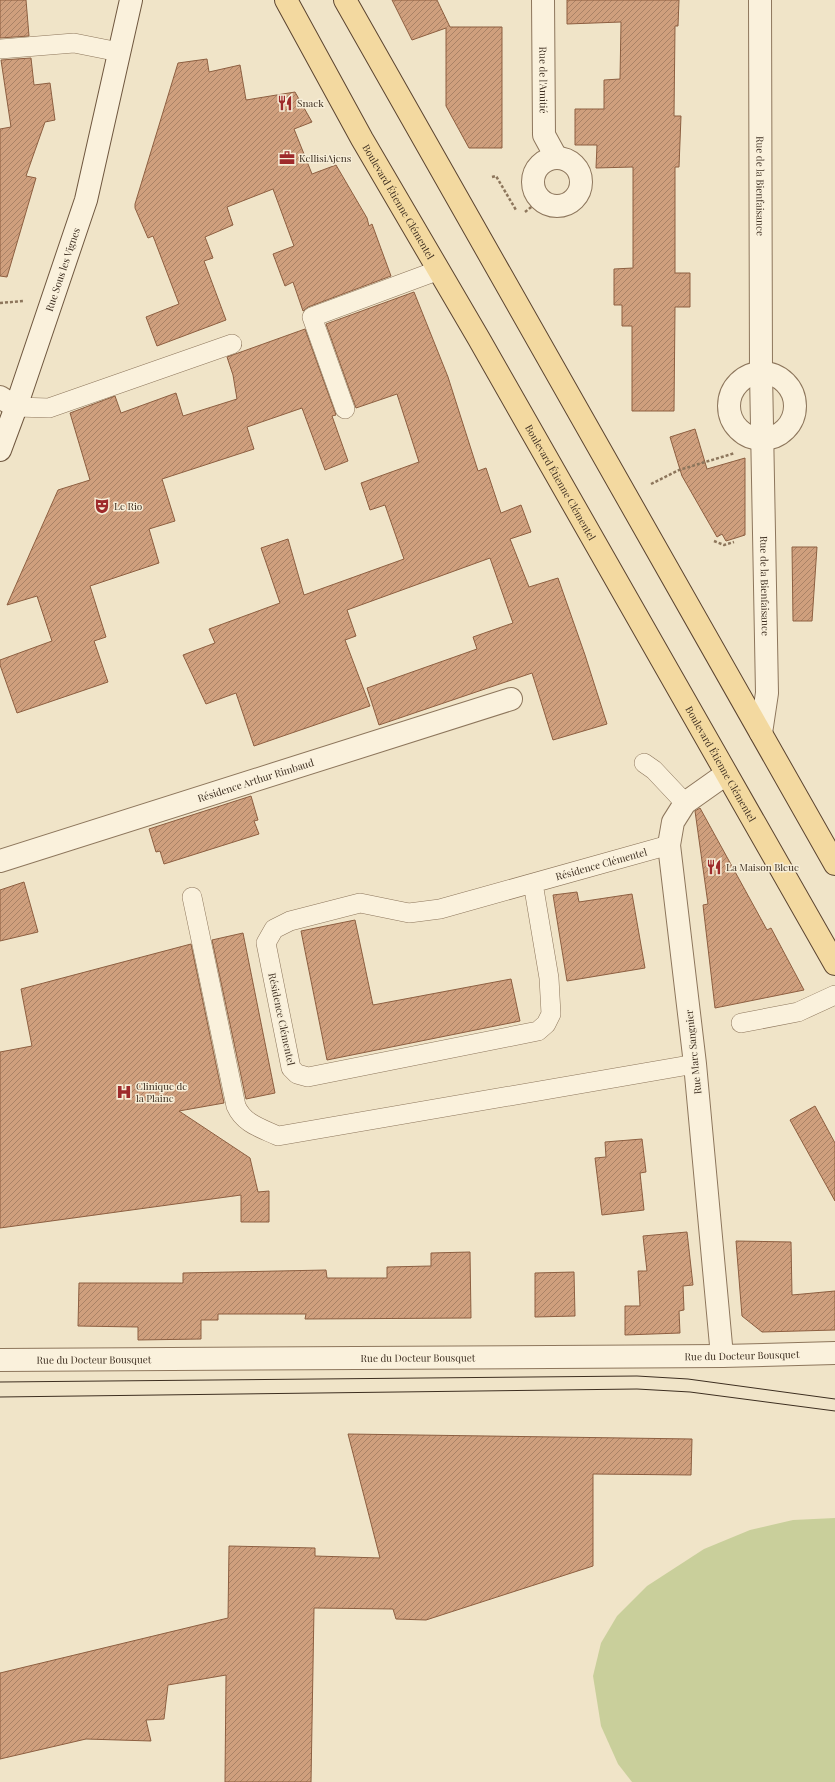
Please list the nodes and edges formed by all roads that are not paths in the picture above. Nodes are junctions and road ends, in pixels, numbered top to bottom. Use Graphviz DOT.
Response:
graph roads {
  1 [pos="131,0"];
  2 [pos="286,0"];
  3 [pos="345,0"];
  4 [pos="543,0"];
  5 [pos="760,0"];
  6 [pos="0,49"];
  7 [pos="119,52"];
  8 [pos="556,158"];
  9 [pos="439,270"];
  10 [pos="232,344"];
  11 [pos="761,373"];
  12 [pos="8,402"];
  13 [pos="345,409"];
  14 [pos="763,442"];
  15 [pos="0,450"];
  16 [pos="511,699"];
  17 [pos="761,733"];
  18 [pos="644,763"];
  19 [pos="726,774"];
  20 [pos="685,803"];
  21 [pos="669,845"];
  22 [pos="0,861"];
  23 [pos="835,864"];
  24 [pos="533,883"];
  25 [pos="192,897"];
  26 [pos="835,964"];
  27 [pos="835,995"];
  28 [pos="741,1023"];
  29 [pos="695,1064"];
  30 [pos="835,1353"];
  31 [pos="722,1356"];
  32 [pos="0,1360"];
  1 -- 7 [label="street"];
  2 -- 9 [label="main road, Boulevard Étienne Clémentel"];
  3 -- 17 [label="main road"];
  4 -- 8 [label="street, Rue de l'Amitié"];
  5 -- 11 [label="street, Rue de la Bienfaisance"];
  6 -- 7 [label="lane"];
  7 -- 12 [label="street, Rue Sous les Vignes"];
  8 -- 8 [label="street"];
  9 -- 13 [label="lane"];
  9 -- 19 [label="main road, Boulevard Étienne Clémentel"];
  10 -- 12 [label="lane"];
  11 -- 14 [label="street, Rue de la Bienfaisance"];
  11 -- 14 [label="street"];
  11 -- 14 [label="street"];
  12 -- 15 [label="street, Rue Sous les Vignes"];
  14 -- 17 [label="street, Rue de la Bienfaisance"];
  16 -- 22 [label="street, Résidence Arthur Rimbaud"];
  17 -- 23 [label="main road"];
  18 -- 20 [label="lane"];
  19 -- 20 [label="street, Rue Marc Sangnier"];
  19 -- 26 [label="main road, Boulevard Étienne Clémentel"];
  20 -- 21 [label="street, Rue Marc Sangnier"];
  21 -- 24 [label="lane, Résidence Clémentel"];
  21 -- 29 [label="street, Rue Marc Sangnier"];
  24 -- 24 [label="lane, Résidence Clémentel"];
  25 -- 29 [label="lane"];
  27 -- 28 [label="lane"];
  29 -- 31 [label="street, Rue Marc Sangnier"];
  30 -- 31 [label="street, Rue du Docteur Bousquet"];
  31 -- 32 [label="street, Rue du Docteur Bousquet"];
}
